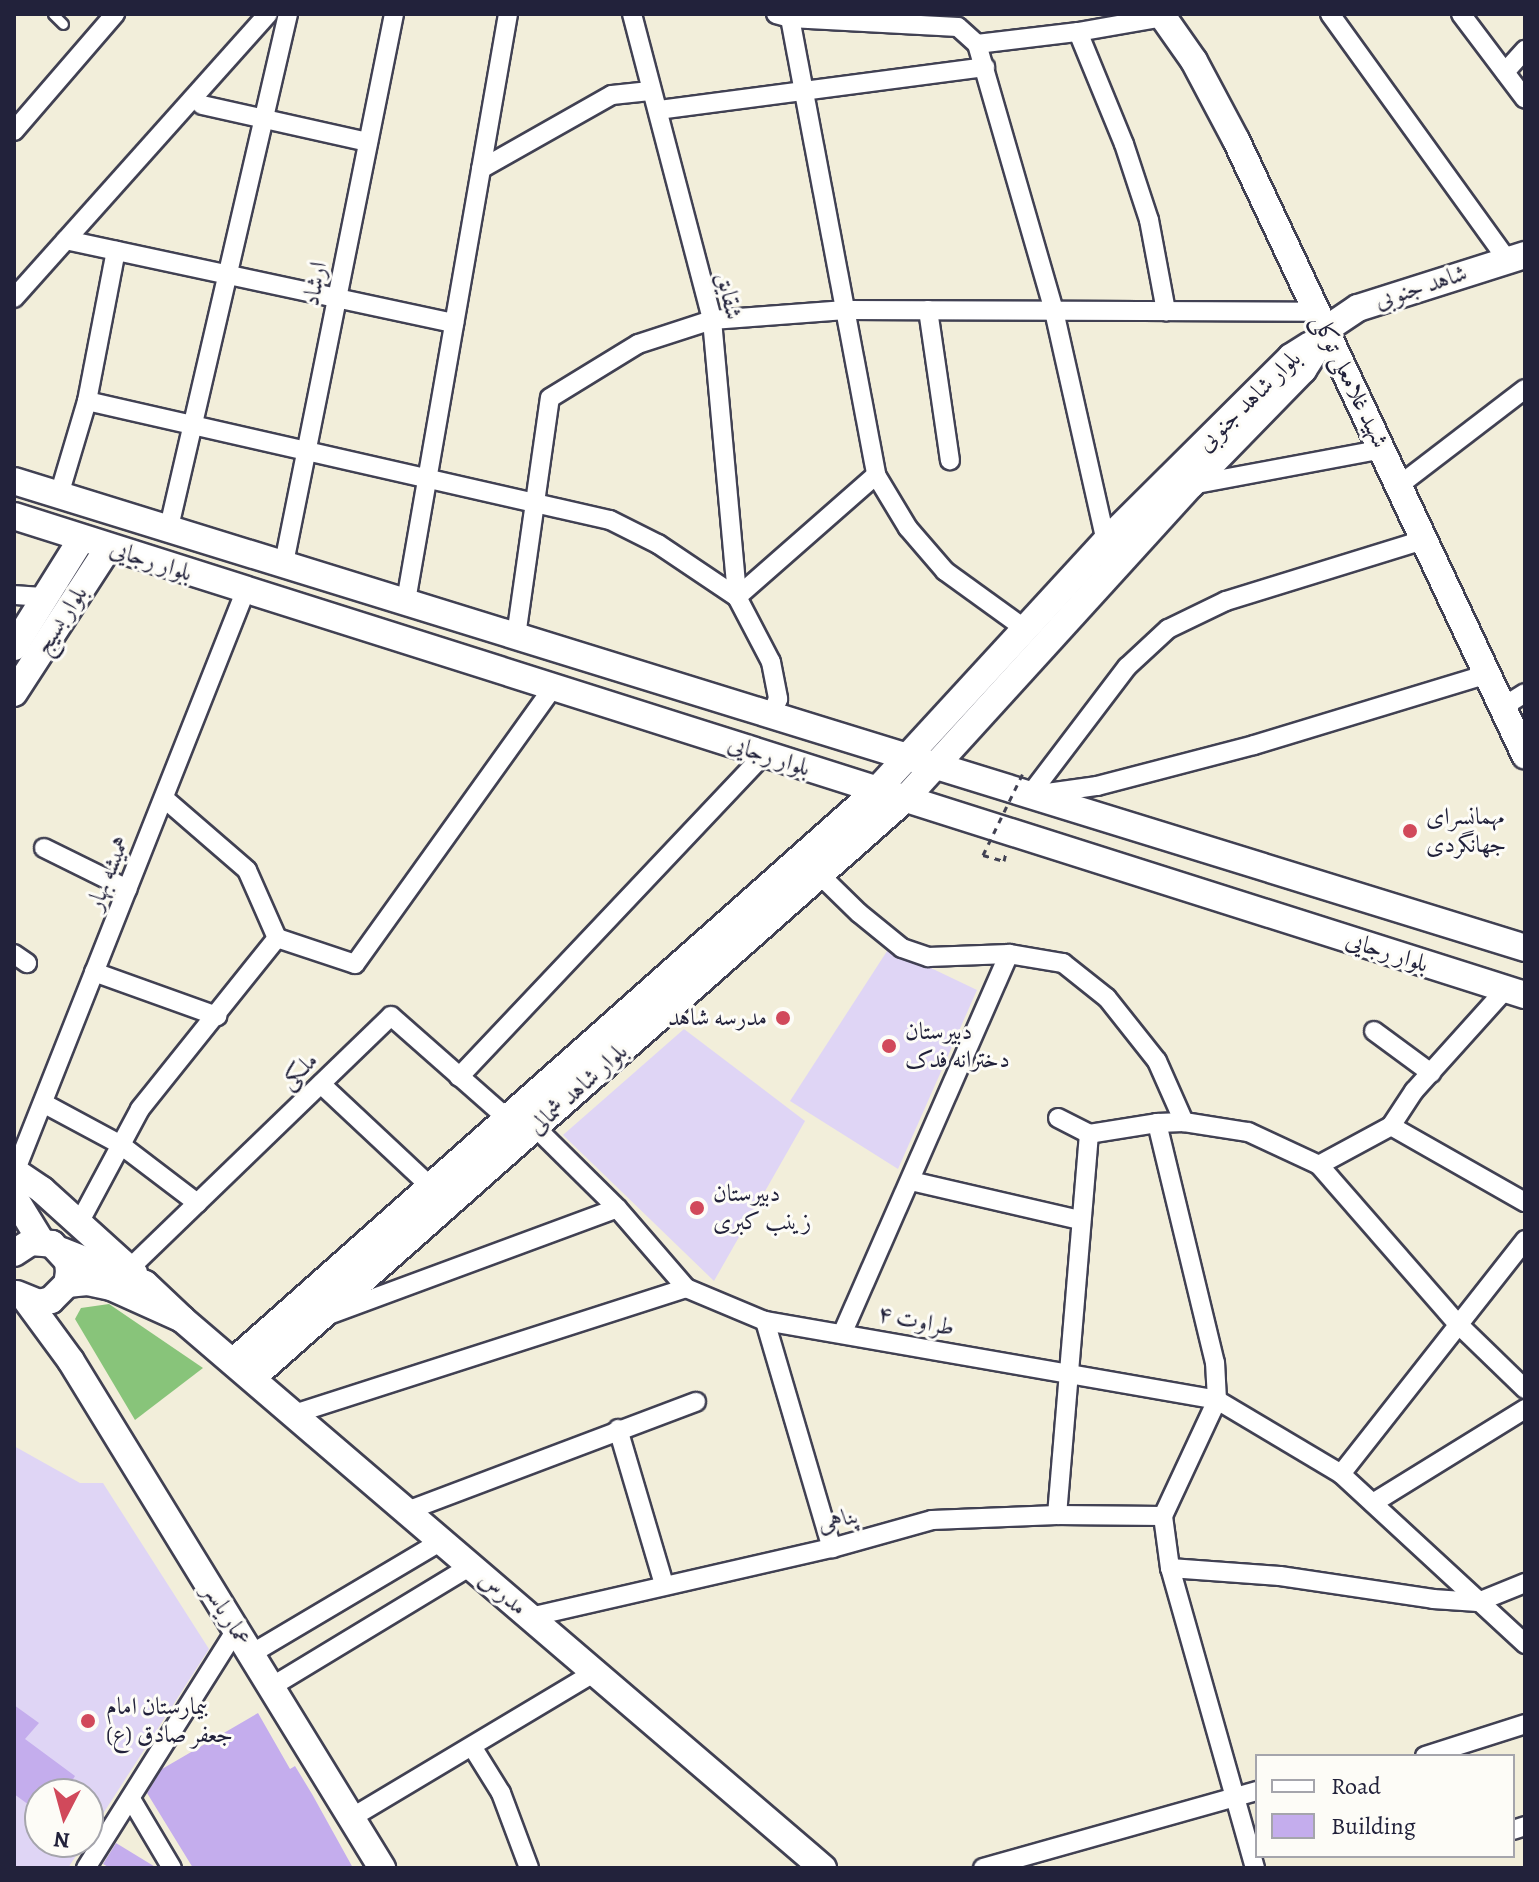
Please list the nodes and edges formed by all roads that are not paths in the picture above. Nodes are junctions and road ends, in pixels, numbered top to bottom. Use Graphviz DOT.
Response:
graph roads {
  1 [pos="53,14"];
  2 [pos="115,14"];
  3 [pos="268,14"];
  4 [pos="288,14"];
  5 [pos="394,14"];
  6 [pos="508,14"];
  7 [pos="632,14"];
  8 [pos="1330,14"];
  9 [pos="1461,14"];
  10 [pos="1162,15"];
  11 [pos="783,16"];
  12 [pos="63,24"];
  13 [pos="1078,32"];
  14 [pos="977,44"];
  15 [pos="1525,50"];
  16 [pos="985,67"];
  17 [pos="1505,72"];
  18 [pos="803,90"];
  19 [pos="650,91"];
  20 [pos="1525,99"];
  21 [pos="202,105"];
  22 [pos="659,110"];
  23 [pos="263,118"];
  24 [pos="14,131"];
  25 [pos="368,142"];
  26 [pos="481,169"];
  27 [pos="66,240"];
  28 [pos="116,251"];
  29 [pos="1516,257"];
  30 [pos="227,275"];
  31 [pos="18,285"];
  32 [pos="337,298"];
  33 [pos="846,310"];
  34 [pos="928,310"];
  35 [pos="1054,311"];
  36 [pos="1166,311"];
  37 [pos="712,320"];
  38 [pos="454,323"];
  39 [pos="1320,323"];
  40 [pos="1525,389"];
  41 [pos="87,401"];
  42 [pos="192,424"];
  43 [pos="1383,449"];
  44 [pos="307,450"];
  45 [pos="950,460"];
  46 [pos="876,475"];
  47 [pos="428,477"];
  48 [pos="14,481"];
  49 [pos="1401,484"];
  50 [pos="1191,485"];
  51 [pos="59,495"];
  52 [pos="535,501"];
  53 [pos="14,516"];
  54 [pos="169,527"];
  55 [pos="82,538"];
  56 [pos="1426,539"];
  57 [pos="1106,541"];
  58 [pos="108,548"];
  59 [pos="284,563"];
  60 [pos="245,592"];
  61 [pos="14,595"];
  62 [pos="45,597"];
  63 [pos="737,597"];
  64 [pos="406,601"];
  65 [pos="1025,629"];
  66 [pos="516,636"];
  67 [pos="14,647"];
  68 [pos="1485,675"];
  69 [pos="552,689"];
  70 [pos="14,693"];
  71 [pos="1525,693"];
  72 [pos="1501,708"];
  73 [pos="771,715"];
  74 [pos="764,754"];
  75 [pos="909,755"];
  76 [pos="1525,755"];
  77 [pos="937,764"];
  78 [pos="1026,784"];
  79 [pos="877,790"];
  80 [pos="164,798"];
  81 [pos="905,799"];
  82 [pos="44,848"];
  83 [pos="820,875"];
  84 [pos="127,889"];
  85 [pos="277,938"];
  86 [pos="1525,948"];
  87 [pos="1009,954"];
  88 [pos="94,972"];
  89 [pos="1516,992"];
  90 [pos="217,1016"];
  91 [pos="1374,1031"];
  92 [pos="1431,1073"];
  93 [pos="459,1077"];
  94 [pos="321,1084"];
  95 [pos="43,1103"];
  96 [pos="1058,1118"];
  97 [pos="508,1119"];
  98 [pos="1184,1122"];
  99 [pos="1157,1123"];
  100 [pos="1391,1126"];
  101 [pos="535,1127"];
  102 [pos="1089,1134"];
  103 [pos="121,1145"];
  104 [pos="1319,1165"];
  105 [pos="14,1180"];
  106 [pos="911,1181"];
  107 [pos="431,1187"];
  108 [pos="1525,1202"];
  109 [pos="197,1203"];
  110 [pos="617,1208"];
  111 [pos="1080,1220"];
  112 [pos="79,1223"];
  113 [pos="1525,1240"];
  114 [pos="52,1246"];
  115 [pos="14,1253"];
  116 [pos="137,1277"];
  117 [pos="686,1288"];
  118 [pos="64,1289"];
  119 [pos="18,1296"];
  120 [pos="320,1318"];
  121 [pos="182,1319"];
  122 [pos="765,1321"];
  123 [pos="1457,1323"];
  124 [pos="843,1332"];
  125 [pos="71,1361"];
  126 [pos="242,1370"];
  127 [pos="1066,1375"];
  128 [pos="1525,1389"];
  129 [pos="1217,1400"];
  130 [pos="696,1402"];
  131 [pos="1525,1409"];
  132 [pos="294,1414"];
  133 [pos="618,1429"];
  134 [pos="1341,1474"];
  135 [pos="1373,1503"];
  136 [pos="407,1511"];
  137 [pos="1057,1515"];
  138 [pos="1163,1516"];
  139 [pos="441,1541"];
  140 [pos="832,1548"];
  141 [pos="471,1566"];
  142 [pos="1170,1568"];
  143 [pos="1525,1583"];
  144 [pos="664,1584"];
  145 [pos="1478,1602"];
  146 [pos="530,1617"];
  147 [pos="236,1630"];
  148 [pos="1525,1644"];
  149 [pos="251,1654"];
  150 [pos="595,1672"];
  151 [pos="271,1687"];
  152 [pos="1525,1724"];
  153 [pos="473,1748"];
  154 [pos="1431,1754"];
  155 [pos="1255,1791"];
  156 [pos="1233,1795"];
  157 [pos="131,1799"];
  158 [pos="351,1818"];
  159 [pos="86,1868"];
  160 [pos="172,1868"];
  161 [pos="382,1868"];
  162 [pos="529,1868"];
  163 [pos="823,1868"];
  164 [pos="983,1868"];
  165 [pos="1255,1868"];
  1 -- 12 [label="lane"];
  2 -- 24 [label="street"];
  3 -- 27 [label="street"];
  4 -- 23 [label="street"];
  5 -- 25 [label="street, ارشاد"];
  6 -- 26 [label="street"];
  7 -- 19 [label="street, شقایق"];
  8 -- 29 [label="street"];
  9 -- 17 [label="street"];
  10 -- 13 [label="street"];
  10 -- 39 [label="street, شهید غلامعلی توکلی"];
  11 -- 14 [label="street"];
  11 -- 18 [label="street"];
  13 -- 14 [label="street"];
  13 -- 36 [label="street"];
  14 -- 16 [label="street"];
  15 -- 17 [label="street"];
  16 -- 18 [label="street"];
  16 -- 35 [label="street"];
  17 -- 20 [label="street"];
  18 -- 22 [label="street"];
  18 -- 33 [label="street"];
  19 -- 22 [label="street, شقایق"];
  19 -- 26 [label="street"];
  21 -- 23 [label="street"];
  22 -- 37 [label="street, شقایق"];
  23 -- 25 [label="street"];
  23 -- 30 [label="street"];
  25 -- 32 [label="street, ارشاد"];
  26 -- 38 [label="street"];
  27 -- 28 [label="street"];
  27 -- 31 [label="street"];
  28 -- 30 [label="street"];
  28 -- 41 [label="street"];
  29 -- 39 [label="street, شاهد جنوبی"];
  30 -- 32 [label="street"];
  30 -- 42 [label="street"];
  32 -- 38 [label="street"];
  32 -- 44 [label="street, ارشاد"];
  33 -- 34 [label="street"];
  33 -- 37 [label="street"];
  33 -- 46 [label="street"];
  34 -- 35 [label="street"];
  34 -- 45 [label="street"];
  35 -- 36 [label="street"];
  35 -- 57 [label="street"];
  36 -- 39 [label="street"];
  37 -- 52 [label="street"];
  37 -- 63 [label="street, شقایق"];
  38 -- 47 [label="street"];
  39 -- 43 [label="street, شهید غلامعلی توکلی"];
  39 -- 50 [label="street, بلوار شاهد جنوبی"];
  39 -- 57 [label="street, بلوار شاهد جنوبی"];
  40 -- 49 [label="street"];
  41 -- 42 [label="street"];
  41 -- 51 [label="street"];
  42 -- 44 [label="street"];
  42 -- 54 [label="street"];
  43 -- 49 [label="street, شهید غلامعلی توکلی"];
  43 -- 50 [label="street"];
  44 -- 47 [label="street"];
  44 -- 59 [label="street, ارشاد"];
  46 -- 63 [label="street"];
  46 -- 65 [label="street"];
  47 -- 52 [label="street"];
  47 -- 64 [label="street"];
  48 -- 51 [label="street, بلوار رجایی"];
  49 -- 56 [label="street, شهید غلامعلی توکلی"];
  50 -- 77 [label="street, بلوار شاهد جنوبی"];
  51 -- 54 [label="street, بلوار رجایی"];
  52 -- 63 [label="street"];
  52 -- 66 [label="street"];
  53 -- 55 [label="street, بلوار رجایی"];
  54 -- 59 [label="street, بلوار رجایی"];
  55 -- 58 [label="street, بلوار رجایی"];
  55 -- 62 [label="street, بلوار بسیج"];
  56 -- 68 [label="street, شهید غلامعلی توکلی"];
  56 -- 78 [label="street"];
  57 -- 65 [label="street, بلوار شاهد جنوبی"];
  58 -- 60 [label="street, بلوار رجایی"];
  58 -- 70 [label="street, بلوار بسیج"];
  59 -- 64 [label="street, بلوار رجایی"];
  60 -- 69 [label="street, بلوار رجایی"];
  60 -- 80 [label="street, همیشه بهار"];
  61 -- 62 [label="street"];
  62 -- 67 [label="street, بلوار بسیج"];
  63 -- 73 [label="street"];
  64 -- 66 [label="street, بلوار رجایی"];
  65 -- 75 [label="street, بلوار شاهد جنوبی"];
  66 -- 73 [label="street, بلوار رجایی"];
  68 -- 72 [label="street, شهید غلامعلی توکلی"];
  68 -- 78 [label="street"];
  69 -- 74 [label="street, بلوار رجایی"];
  69 -- 85 [label="street"];
  71 -- 72 [label="street"];
  72 -- 76 [label="street, شهید غلامعلی توکلی"];
  73 -- 75 [label="street, بلوار رجایی"];
  74 -- 79 [label="street, بلوار رجایی"];
  74 -- 93 [label="street"];
  75 -- 77 [label="street, بلوار رجایی"];
  75 -- 79 [label="street, بلوار شاهد شمالی"];
  77 -- 78 [label="street, بلوار رجایی"];
  77 -- 81 [label="street, بلوار شاهد جنوبی"];
  78 -- 86 [label="street, بلوار رجایی"];
  79 -- 81 [label="street, بلوار رجایی"];
  79 -- 97 [label="street, بلوار شاهد شمالی"];
  80 -- 84 [label="street, همیشه بهار"];
  80 -- 85 [label="street"];
  81 -- 83 [label="street, بلوار شاهد شمالی"];
  81 -- 89 [label="street, بلوار رجایی"];
  82 -- 84 [label="street"];
  83 -- 87 [label="street"];
  83 -- 101 [label="street, بلوار شاهد شمالی"];
  84 -- 88 [label="street, همیشه بهار"];
  85 -- 90 [label="street"];
  87 -- 98 [label="street"];
  87 -- 106 [label="street"];
  88 -- 90 [label="street"];
  88 -- 95 [label="street, همیشه بهار"];
  89 -- 92 [label="street"];
  90 -- 103 [label="street"];
  91 -- 92 [label="street"];
  92 -- 100 [label="street"];
  93 -- 94 [label="street, ملکی"];
  93 -- 97 [label="street, ملکی"];
  94 -- 107 [label="street"];
  94 -- 109 [label="street, ملکی"];
  95 -- 103 [label="street"];
  95 -- 105 [label="street, همیشه بهار"];
  96 -- 102 [label="street"];
  97 -- 107 [label="street, بلوار شاهد شمالی"];
  98 -- 99 [label="street"];
  98 -- 104 [label="street"];
  99 -- 102 [label="street"];
  99 -- 129 [label="street"];
  100 -- 104 [label="street"];
  100 -- 108 [label="street"];
  101 -- 110 [label="street, طراوت ۴"];
  101 -- 120 [label="street, بلوار شاهد شمالی"];
  102 -- 111 [label="street"];
  103 -- 109 [label="street"];
  103 -- 112 [label="street"];
  104 -- 123 [label="street"];
  105 -- 112 [label="street"];
  105 -- 114 [label="street"];
  106 -- 111 [label="street"];
  106 -- 124 [label="street"];
  107 -- 126 [label="street, بلوار شاهد شمالی"];
  109 -- 116 [label="street, ملکی"];
  110 -- 117 [label="street, طراوت ۴"];
  110 -- 120 [label="street"];
  111 -- 127 [label="street"];
  112 -- 116 [label="street"];
  113 -- 123 [label="street"];
  114 -- 115 [label="street"];
  114 -- 116 [label="street, مدرس"];
  114 -- 118 [label="street, عمار یاسر"];
  116 -- 121 [label="street, مدرس"];
  117 -- 122 [label="street, طراوت ۴"];
  117 -- 132 [label="street"];
  118 -- 119 [label="street, مدرس"];
  118 -- 121 [label="street, مدرس"];
  118 -- 125 [label="street, عمار یاسر"];
  119 -- 125 [label="street, عمار یاسر"];
  120 -- 126 [label="street, بلوار شاهد شمالی"];
  121 -- 126 [label="street, مدرس"];
  122 -- 124 [label="street, طراوت ۴"];
  122 -- 140 [label="street"];
  123 -- 128 [label="street"];
  123 -- 134 [label="street"];
  124 -- 127 [label="street, طراوت ۴"];
  125 -- 147 [label="street, عمار یاسر"];
  126 -- 132 [label="street, مدرس"];
  127 -- 129 [label="street, طراوت ۴"];
  127 -- 137 [label="street"];
  129 -- 134 [label="street, طراوت ۴"];
  129 -- 138 [label="street"];
  130 -- 133 [label="street"];
  131 -- 135 [label="street"];
  132 -- 136 [label="street, مدرس"];
  133 -- 136 [label="street"];
  133 -- 144 [label="street"];
  134 -- 135 [label="street, طراوت ۴"];
  135 -- 145 [label="street, طراوت ۴"];
  136 -- 139 [label="street, مدرس"];
  137 -- 138 [label="street, پناهی"];
  137 -- 140 [label="street, پناهی"];
  138 -- 142 [label="street"];
  139 -- 141 [label="street, مدرس"];
  139 -- 149 [label="street"];
  140 -- 144 [label="street, پناهی"];
  141 -- 146 [label="street, مدرس"];
  141 -- 151 [label="street"];
  142 -- 145 [label="street"];
  142 -- 156 [label="street"];
  143 -- 145 [label="street"];
  144 -- 146 [label="street, پناهی"];
  145 -- 148 [label="street, طراوت ۴"];
  146 -- 150 [label="street, مدرس"];
  147 -- 149 [label="street, عمار یاسر"];
  147 -- 157 [label="street"];
  149 -- 151 [label="street, عمار یاسر"];
  150 -- 153 [label="street"];
  150 -- 163 [label="street, مدرس"];
  151 -- 158 [label="street, عمار یاسر"];
  152 -- 154 [label="street"];
  153 -- 158 [label="street"];
  153 -- 162 [label="street"];
  155 -- 156 [label="street"];
  156 -- 164 [label="street"];
  156 -- 165 [label="street"];
  157 -- 159 [label="street"];
  157 -- 160 [label="street"];
  158 -- 161 [label="street, عمار یاسر"];
}
